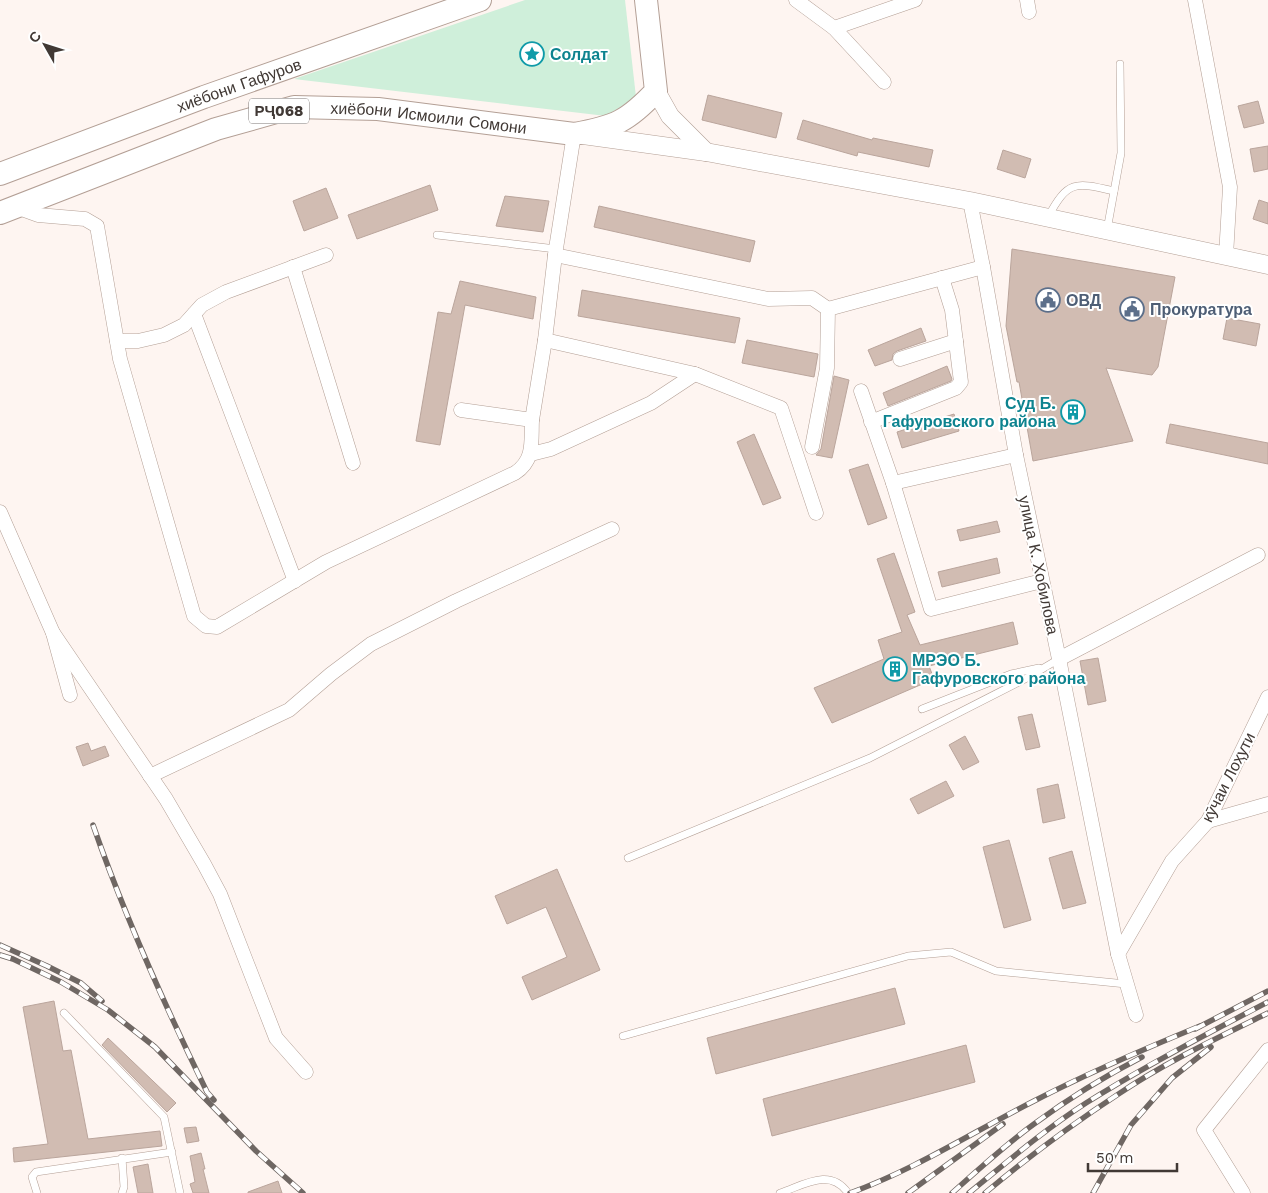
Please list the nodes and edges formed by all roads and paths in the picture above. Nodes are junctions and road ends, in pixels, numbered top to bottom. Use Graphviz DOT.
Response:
graph roads {
  1 [pos="480,0"];
  2 [pos="646,0"];
  3 [pos="796,0"];
  4 [pos="915,0"];
  5 [pos="1195,0"];
  6 [pos="834,28"];
  7 [pos="1120,64"];
  8 [pos="884,82"];
  9 [pos="656,91"];
  10 [pos="574,134"];
  11 [pos="706,152"];
  12 [pos="0,174"];
  13 [pos="1114,191"];
  14 [pos="970,201"];
  15 [pos="8,210"];
  16 [pos="1047,218"];
  17 [pos="1107,230"];
  18 [pos="437,235"];
  19 [pos="555,252"];
  20 [pos="326,255"];
  21 [pos="1226,256"];
  22 [pos="1268,265"];
  23 [pos="983,267"];
  24 [pos="293,268"];
  25 [pos="942,278"];
  26 [pos="828,308"];
  27 [pos="194,314"];
  28 [pos="545,340"];
  29 [pos="117,341"];
  30 [pos="956,341"];
  31 [pos="900,359"];
  32 [pos="695,374"];
  33 [pos="861,391"];
  34 [pos="461,410"];
  35 [pos="532,420"];
  36 [pos="871,422"];
  37 [pos="812,447"];
  38 [pos="531,454"];
  39 [pos="1016,455"];
  40 [pos="353,463"];
  41 [pos="893,483"];
  42 [pos="0,512"];
  43 [pos="816,512"];
  44 [pos="612,529"];
  45 [pos="1258,555"];
  46 [pos="295,580"];
  47 [pos="1042,581"];
  48 [pos="53,633"];
  49 [pos="1059,659"];
  50 [pos="1042,668"];
  51 [pos="70,695"];
  52 [pos="1268,697"];
  53 [pos="922,709"];
  54 [pos="150,776"];
  55 [pos="1268,804"];
  56 [pos="1208,821"];
  57 [pos="628,858"];
  58 [pos="1118,954"];
  59 [pos="1126,984"];
  60 [pos="64,1013"];
  61 [pos="1136,1014"];
  62 [pos="623,1036"];
  63 [pos="1268,1050"];
  64 [pos="306,1072"];
  65 [pos="172,1152"];
  66 [pos="122,1158"];
  67 [pos="37,1193"];
  68 [pos="122,1193"];
  69 [pos="180,1193"];
  70 [pos="780,1193"];
  71 [pos="848,1193"];
  72 [pos="1243,1193"];
  1 -- 12 [label="highway, хиёбони Гафуров / РҶ068"];
  2 -- 9 [label="highway"];
  3 -- 6 [label="street"];
  4 -- 6 [label="street"];
  5 -- 21 [label="street"];
  6 -- 8 [label="street"];
  7 -- 13 [label="lane"];
  9 -- 10 [label="highway, РҶ068"];
  9 -- 11 [label="street"];
  10 -- 11 [label="street"];
  10 -- 15 [label="highway, хиёбони Исмоили Сомони / РҶ068"];
  10 -- 19 [label="street"];
  11 -- 14 [label="street"];
  13 -- 16 [label="lane"];
  13 -- 17 [label="lane"];
  14 -- 16 [label="street"];
  14 -- 23 [label="street, улица К. Хобилова"];
  15 -- 29 [label="street"];
  16 -- 17 [label="street"];
  17 -- 21 [label="street"];
  18 -- 19 [label="lane"];
  19 -- 26 [label="street"];
  19 -- 28 [label="street"];
  20 -- 24 [label="street"];
  21 -- 22 [label="street"];
  23 -- 25 [label="street"];
  23 -- 39 [label="street, улица К. Хобилова"];
  24 -- 27 [label="street"];
  24 -- 40 [label="street"];
  25 -- 26 [label="street"];
  25 -- 30 [label="street"];
  26 -- 37 [label="street"];
  27 -- 29 [label="street"];
  27 -- 46 [label="street"];
  28 -- 32 [label="street"];
  28 -- 35 [label="street"];
  29 -- 46 [label="street"];
  30 -- 31 [label="street"];
  30 -- 36 [label="street"];
  32 -- 38 [label="street"];
  32 -- 43 [label="street"];
  33 -- 36 [label="street"];
  34 -- 35 [label="street"];
  35 -- 38 [label="street"];
  36 -- 41 [label="street"];
  38 -- 46 [label="street"];
  39 -- 41 [label="street"];
  39 -- 47 [label="street, улица К. Хобилова"];
  41 -- 47 [label="street"];
  42 -- 48 [label="street"];
  44 -- 54 [label="street"];
  45 -- 49 [label="street"];
  47 -- 49 [label="street, улица К. Хобилова"];
  48 -- 51 [label="street"];
  48 -- 54 [label="street"];
  49 -- 50 [label="lane"];
  49 -- 58 [label="street, улица К. Хобилова"];
  50 -- 53 [label="lane"];
  50 -- 57 [label="lane"];
  52 -- 56 [label="street, кӯчаи Лоҳути"];
  54 -- 64 [label="street"];
  55 -- 56 [label="street"];
  56 -- 58 [label="street, кӯчаи Лоҳути"];
  58 -- 59 [label="street, улица К. Хобилова"];
  59 -- 61 [label="street, улица К. Хобилова"];
  59 -- 62 [label="lane"];
  60 -- 65 [label="lane"];
  63 -- 72 [label="street"];
  65 -- 66 [label="lane"];
  65 -- 69 [label="lane"];
  66 -- 67 [label="lane"];
  66 -- 68 [label="lane"];
  70 -- 71 [label="lane"];
}
